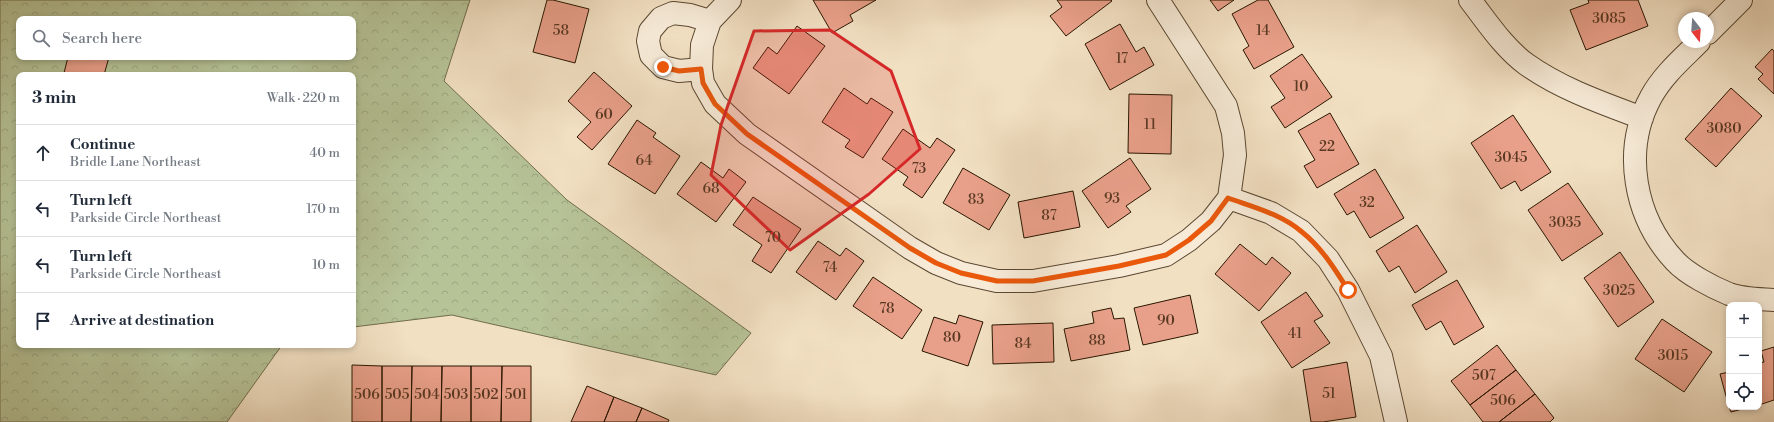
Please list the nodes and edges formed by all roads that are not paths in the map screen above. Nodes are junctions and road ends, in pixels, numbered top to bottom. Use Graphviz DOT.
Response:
graph roads {
  1 [pos="730,0"];
  2 [pos="1158,0"];
  3 [pos="1470,0"];
  4 [pos="1741,0"];
  5 [pos="710,21"];
  6 [pos="1714,27"];
  7 [pos="1693,48"];
  8 [pos="701,69"];
  9 [pos="1642,118"];
  10 [pos="1228,198"];
  11 [pos="1774,300"];
  12 [pos="1396,422"];
  1 -- 5 [label="street"];
  2 -- 10 [label="street"];
  3 -- 9 [label="street"];
  4 -- 6 [label="street"];
  5 -- 8 [label="street"];
  5 -- 8 [label="street"];
  7 -- 9 [label="street"];
  8 -- 10 [label="street"];
  9 -- 11 [label="street"];
  10 -- 12 [label="street"];
}
